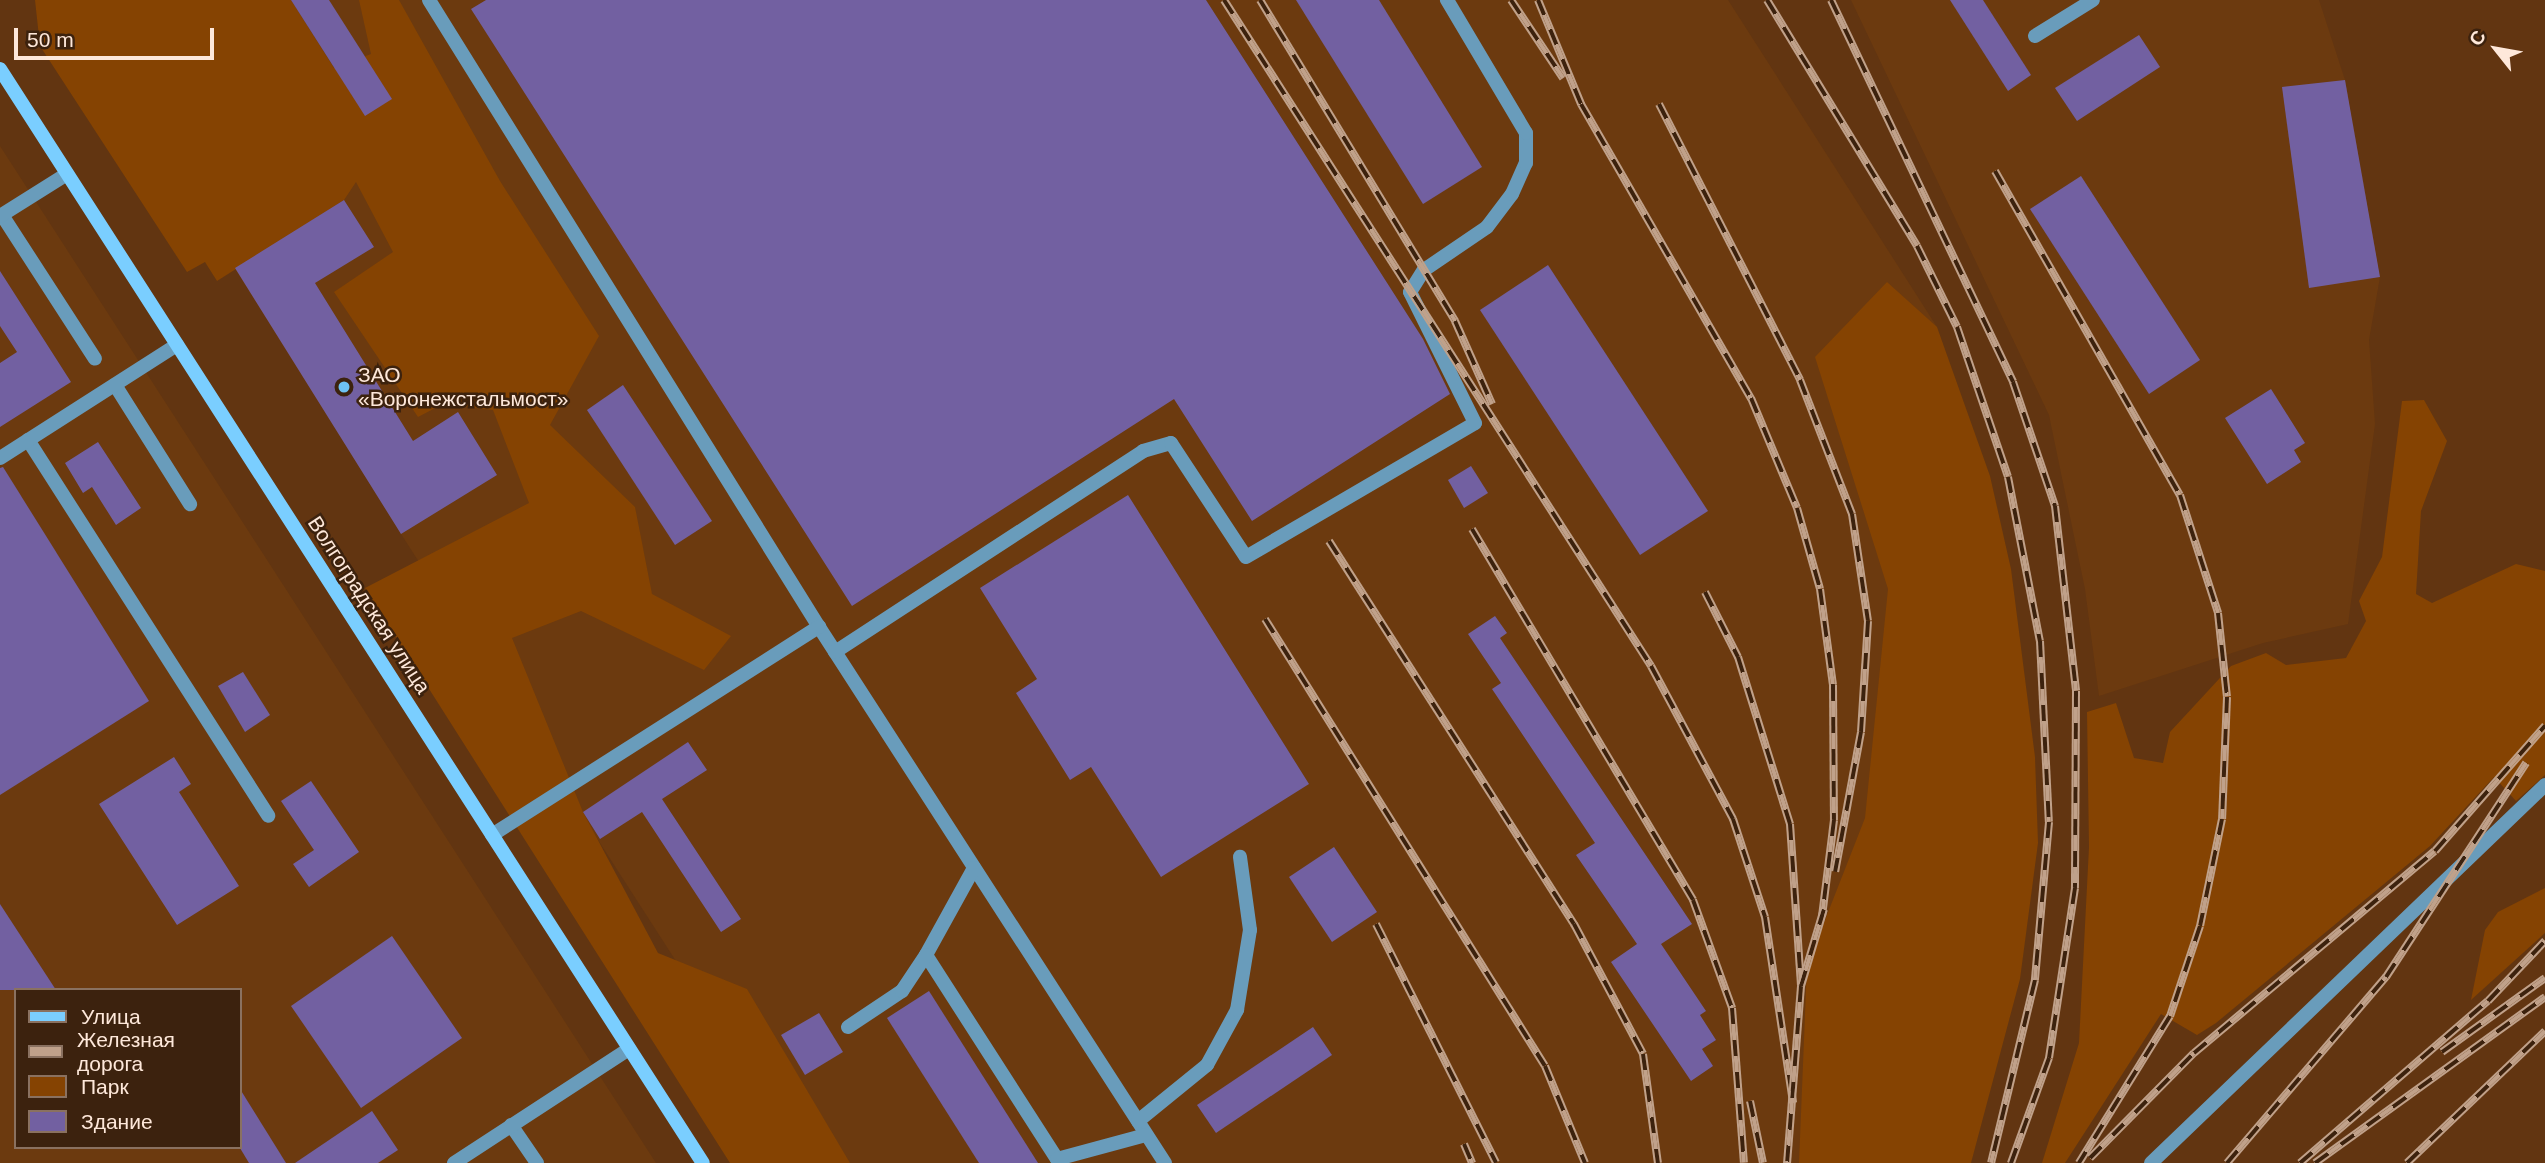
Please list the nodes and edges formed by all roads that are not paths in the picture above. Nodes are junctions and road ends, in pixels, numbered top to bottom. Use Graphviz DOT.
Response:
graph roads {
  1 [pos="429,0"];
  2 [pos="1447,0"];
  3 [pos="2093,0"];
  4 [pos="2035,36"];
  5 [pos="0,69"];
  6 [pos="67,174"];
  7 [pos="1,215"];
  8 [pos="177,345"];
  9 [pos="95,359"];
  10 [pos="115,385"];
  11 [pos="28,440"];
  12 [pos="0,458"];
  13 [pos="190,504"];
  14 [pos="819,627"];
  15 [pos="835,652"];
  16 [pos="2545,785"];
  17 [pos="268,816"];
  18 [pos="492,835"];
  19 [pos="1240,857"];
  20 [pos="974,868"];
  21 [pos="926,955"];
  22 [pos="848,1027"];
  23 [pos="629,1049"];
  24 [pos="1138,1121"];
  25 [pos="510,1125"];
  26 [pos="1146,1135"];
  27 [pos="454,1163"];
  28 [pos="537,1163"];
  29 [pos="703,1163"];
  30 [pos="1165,1163"];
  31 [pos="2151,1163"];
  1 -- 14 [label="lane"];
  2 -- 15 [label="lane"];
  3 -- 4 [label="lane"];
  5 -- 6 [label="main road, Волгоградская улица"];
  6 -- 7 [label="lane"];
  6 -- 8 [label="main road, Волгоградская улица"];
  7 -- 9 [label="lane"];
  8 -- 10 [label="lane"];
  8 -- 18 [label="main road, Волгоградская улица"];
  10 -- 11 [label="lane"];
  10 -- 13 [label="lane"];
  11 -- 12 [label="lane"];
  11 -- 17 [label="lane"];
  14 -- 15 [label="lane"];
  14 -- 18 [label="lane"];
  15 -- 20 [label="lane"];
  16 -- 31 [label="lane"];
  18 -- 23 [label="main road, Волгоградская улица"];
  19 -- 24 [label="lane"];
  20 -- 21 [label="lane"];
  20 -- 24 [label="lane"];
  21 -- 22 [label="lane"];
  21 -- 26 [label="lane"];
  23 -- 25 [label="lane"];
  23 -- 29 [label="main road, Волгоградская улица"];
  24 -- 26 [label="lane"];
  25 -- 27 [label="lane"];
  25 -- 28 [label="lane"];
  26 -- 30 [label="lane"];
}
